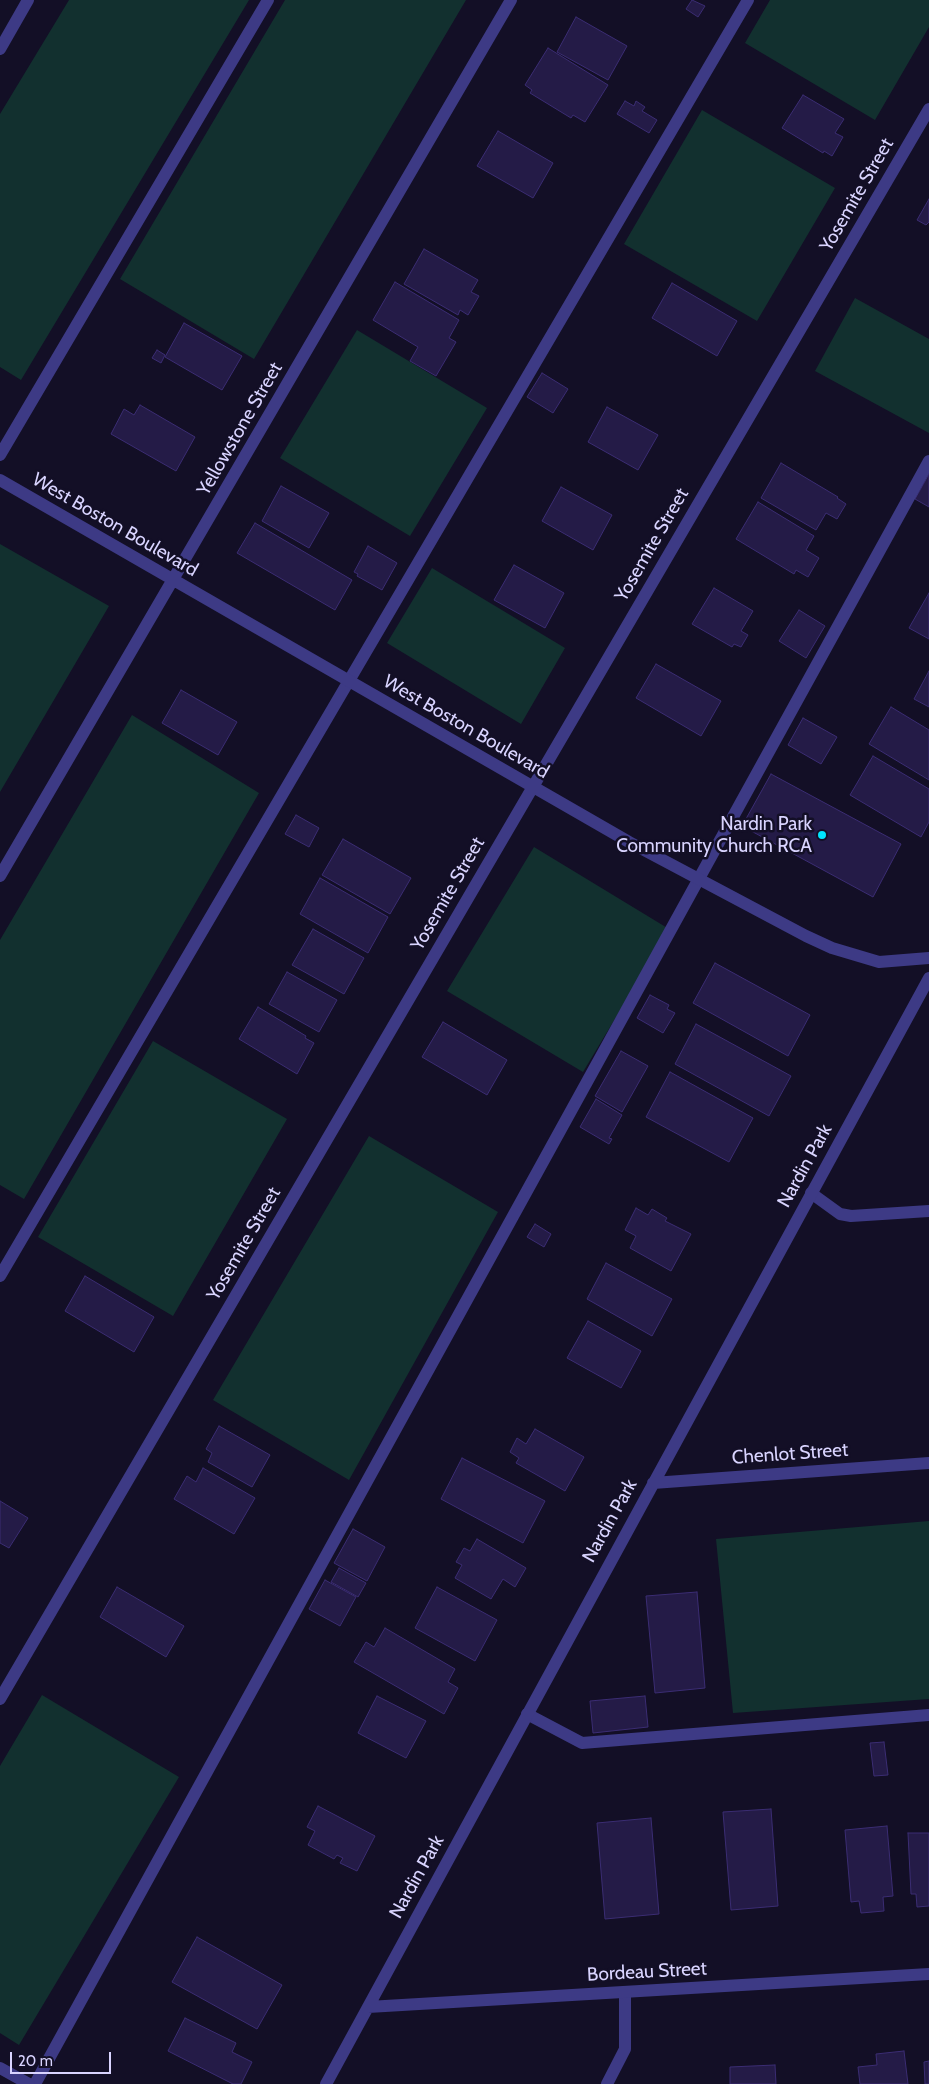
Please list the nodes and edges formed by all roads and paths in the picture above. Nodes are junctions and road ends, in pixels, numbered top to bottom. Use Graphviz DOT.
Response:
graph roads {
  1 [pos="28,0"];
  2 [pos="268,0"];
  3 [pos="511,0"];
  4 [pos="748,0"];
  5 [pos="0,48"];
  6 [pos="929,109"];
  7 [pos="0,455"];
  8 [pos="929,461"];
  9 [pos="0,480"];
  10 [pos="173,580"];
  11 [pos="348,680"];
  12 [pos="533,787"];
  13 [pos="0,876"];
  14 [pos="700,880"];
  15 [pos="929,958"];
  16 [pos="929,978"];
  17 [pos="811,1193"];
  18 [pos="929,1211"];
  19 [pos="0,1276"];
  20 [pos="929,1463"];
  21 [pos="653,1483"];
  22 [pos="0,1699"];
  23 [pos="527,1714"];
  24 [pos="929,1715"];
  25 [pos="929,1974"];
  26 [pos="625,1992"];
  27 [pos="368,2007"];
  28 [pos="0,2068"];
  29 [pos="29,2084"];
  30 [pos="35,2084"];
  31 [pos="326,2084"];
  32 [pos="607,2084"];
  1 -- 5 [label="street"];
  2 -- 7 [label="street"];
  3 -- 10 [label="street, Yellowstone Street"];
  4 -- 11 [label="street"];
  6 -- 12 [label="street, Yosemite Street"];
  8 -- 14 [label="street"];
  9 -- 10 [label="street, West Boston Boulevard"];
  10 -- 11 [label="street, West Boston Boulevard"];
  10 -- 13 [label="street, Yellowstone Street"];
  11 -- 12 [label="street, West Boston Boulevard"];
  11 -- 19 [label="street"];
  12 -- 14 [label="street, West Boston Boulevard"];
  12 -- 22 [label="street, Yosemite Street"];
  14 -- 15 [label="street, West Boston Boulevard"];
  14 -- 30 [label="street"];
  16 -- 17 [label="street, Nardin Park"];
  17 -- 18 [label="street"];
  17 -- 21 [label="street, Nardin Park"];
  20 -- 21 [label="street, Chenlot Street"];
  21 -- 23 [label="street, Nardin Park"];
  23 -- 24 [label="street"];
  23 -- 27 [label="street, Nardin Park"];
  25 -- 26 [label="street, Bordeau Street"];
  26 -- 27 [label="street, Bordeau Street"];
  26 -- 32 [label="street"];
  27 -- 31 [label="street, Nardin Park"];
  28 -- 29 [label="street"];
}
